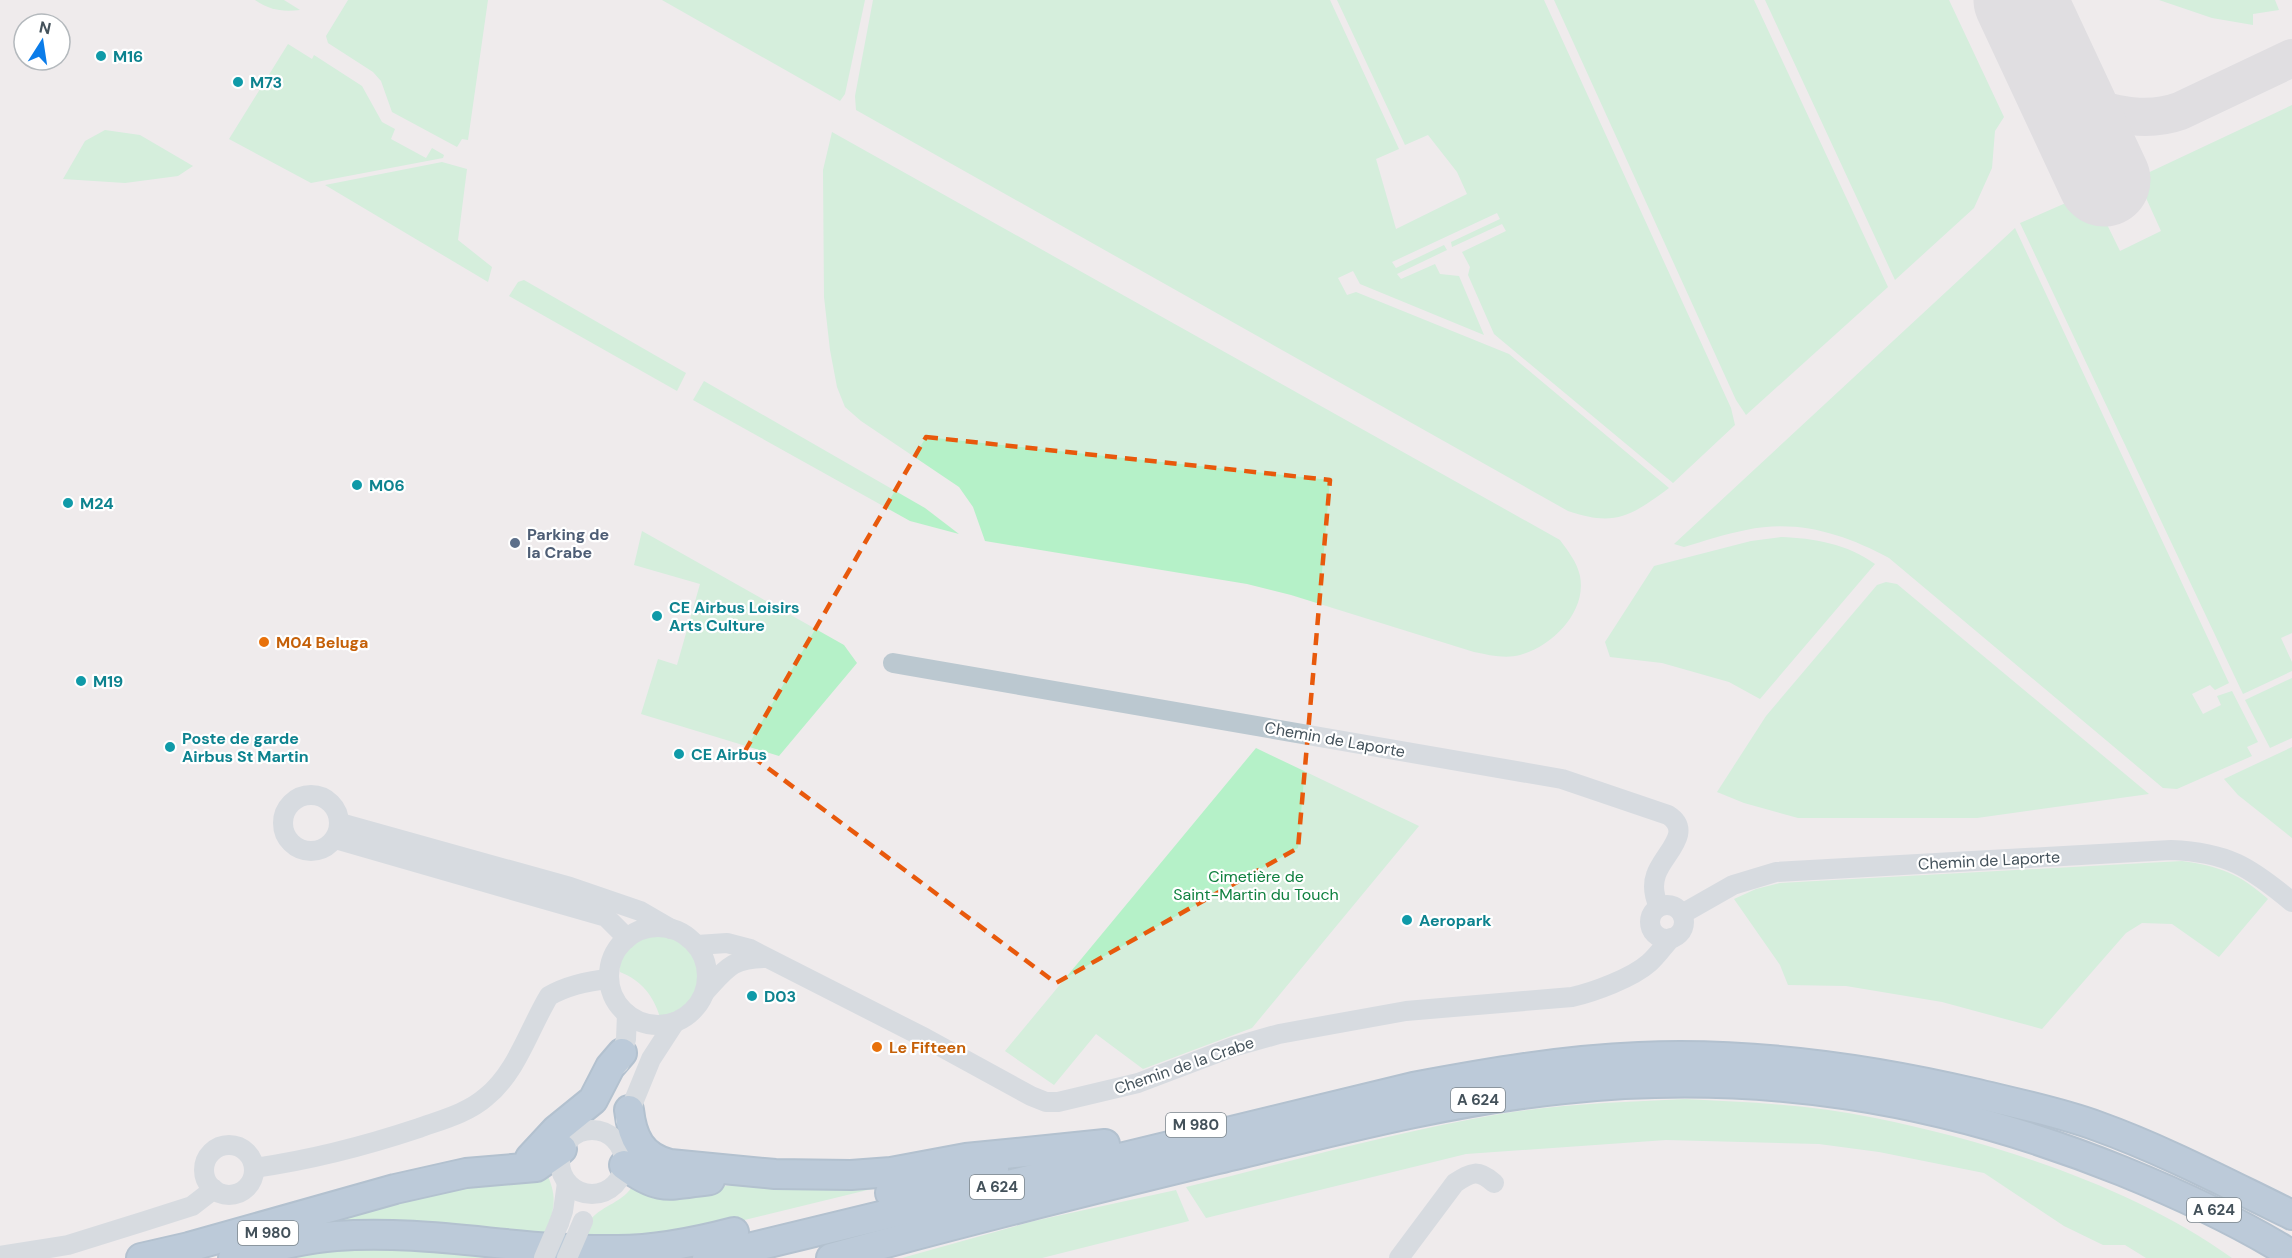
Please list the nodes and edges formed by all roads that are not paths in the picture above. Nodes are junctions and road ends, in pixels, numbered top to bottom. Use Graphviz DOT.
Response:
graph roads {
  1 [pos="893,663"];
  2 [pos="2292,902"];
  3 [pos="1659,907"];
  4 [pos="1682,914"];
  5 [pos="671,928"];
  6 [pos="1662,935"];
  7 [pos="625,940"];
  8 [pos="697,945"];
  9 [pos="766,958"];
  10 [pos="609,979"];
  11 [pos="705,992"];
  12 [pos="621,1006"];
  13 [pos="541,1010"];
  14 [pos="675,1022"];
  15 [pos="622,1053"];
  16 [pos="629,1110"];
  17 [pos="1288,1116"];
  18 [pos="571,1140"];
  19 [pos="1105,1144"];
  20 [pos="622,1156"];
  21 [pos="254,1168"];
  22 [pos="507,1168"];
  23 [pos="775,1174"];
  24 [pos="2130,1174"];
  25 [pos="567,1183"];
  26 [pos="1494,1183"];
  27 [pos="2226,1183"];
  28 [pos="214,1189"];
  29 [pos="596,1194"];
  30 [pos="327,1207"];
  31 [pos="2292,1215"];
  32 [pos="2292,1230"];
  33 [pos="2292,1255"];
  34 [pos="0,1256"];
  35 [pos="141,1258"];
  36 [pos="208,1258"];
  37 [pos="233,1258"];
  38 [pos="544,1258"];
  39 [pos="567,1258"];
  40 [pos="707,1258"];
  41 [pos="831,1258"];
  42 [pos="1399,1258"];
  43 [pos="2263,1258"];
  1 -- 3 [label="street, Chemin de Laporte"];
  2 -- 4 [label="street, Chemin de Laporte"];
  3 -- 4 [label="street"];
  3 -- 6 [label="street, Chemin de Laporte"];
  4 -- 6 [label="street"];
  5 -- 7 [label="street"];
  5 -- 7 [label="street"];
  5 -- 8 [label="street"];
  6 -- 9 [label="street, Chemin de la Crabe"];
  7 -- 10 [label="street"];
  8 -- 9 [label="street, Chemin de la Crabe"];
  8 -- 11 [label="street"];
  9 -- 11 [label="street"];
  10 -- 12 [label="street"];
  10 -- 13 [label="street"];
  11 -- 14 [label="street"];
  12 -- 13 [label="street"];
  12 -- 14 [label="street"];
  12 -- 15 [label="street"];
  13 -- 21 [label="street"];
  14 -- 16 [label="street"];
  15 -- 18 [label="street"];
  15 -- 22 [label="highway"];
  16 -- 20 [label="street"];
  16 -- 23 [label="highway"];
  17 -- 19 [label="highway, M 980"];
  17 -- 27 [label="highway, A 624"];
  17 -- 40 [label="highway, A 624"];
  18 -- 20 [label="street"];
  18 -- 22 [label="highway"];
  18 -- 25 [label="street"];
  19 -- 23 [label="highway"];
  19 -- 37 [label="highway, M 980"];
  20 -- 23 [label="highway"];
  20 -- 29 [label="street"];
  21 -- 28 [label="street"];
  21 -- 28 [label="street"];
  22 -- 30 [label="highway"];
  24 -- 33 [label="highway, A 624"];
  24 -- 41 [label="highway, A 624"];
  24 -- 43 [label="highway"];
  25 -- 29 [label="street"];
  25 -- 38 [label="street, bridge"];
  26 -- 42 [label="street"];
  27 -- 31 [label="highway, A 624"];
  27 -- 32 [label="highway, A 624"];
  28 -- 34 [label="street"];
  29 -- 39 [label="street, bridge"];
  30 -- 35 [label="highway"];
  30 -- 36 [label="highway, M 980"];
}
